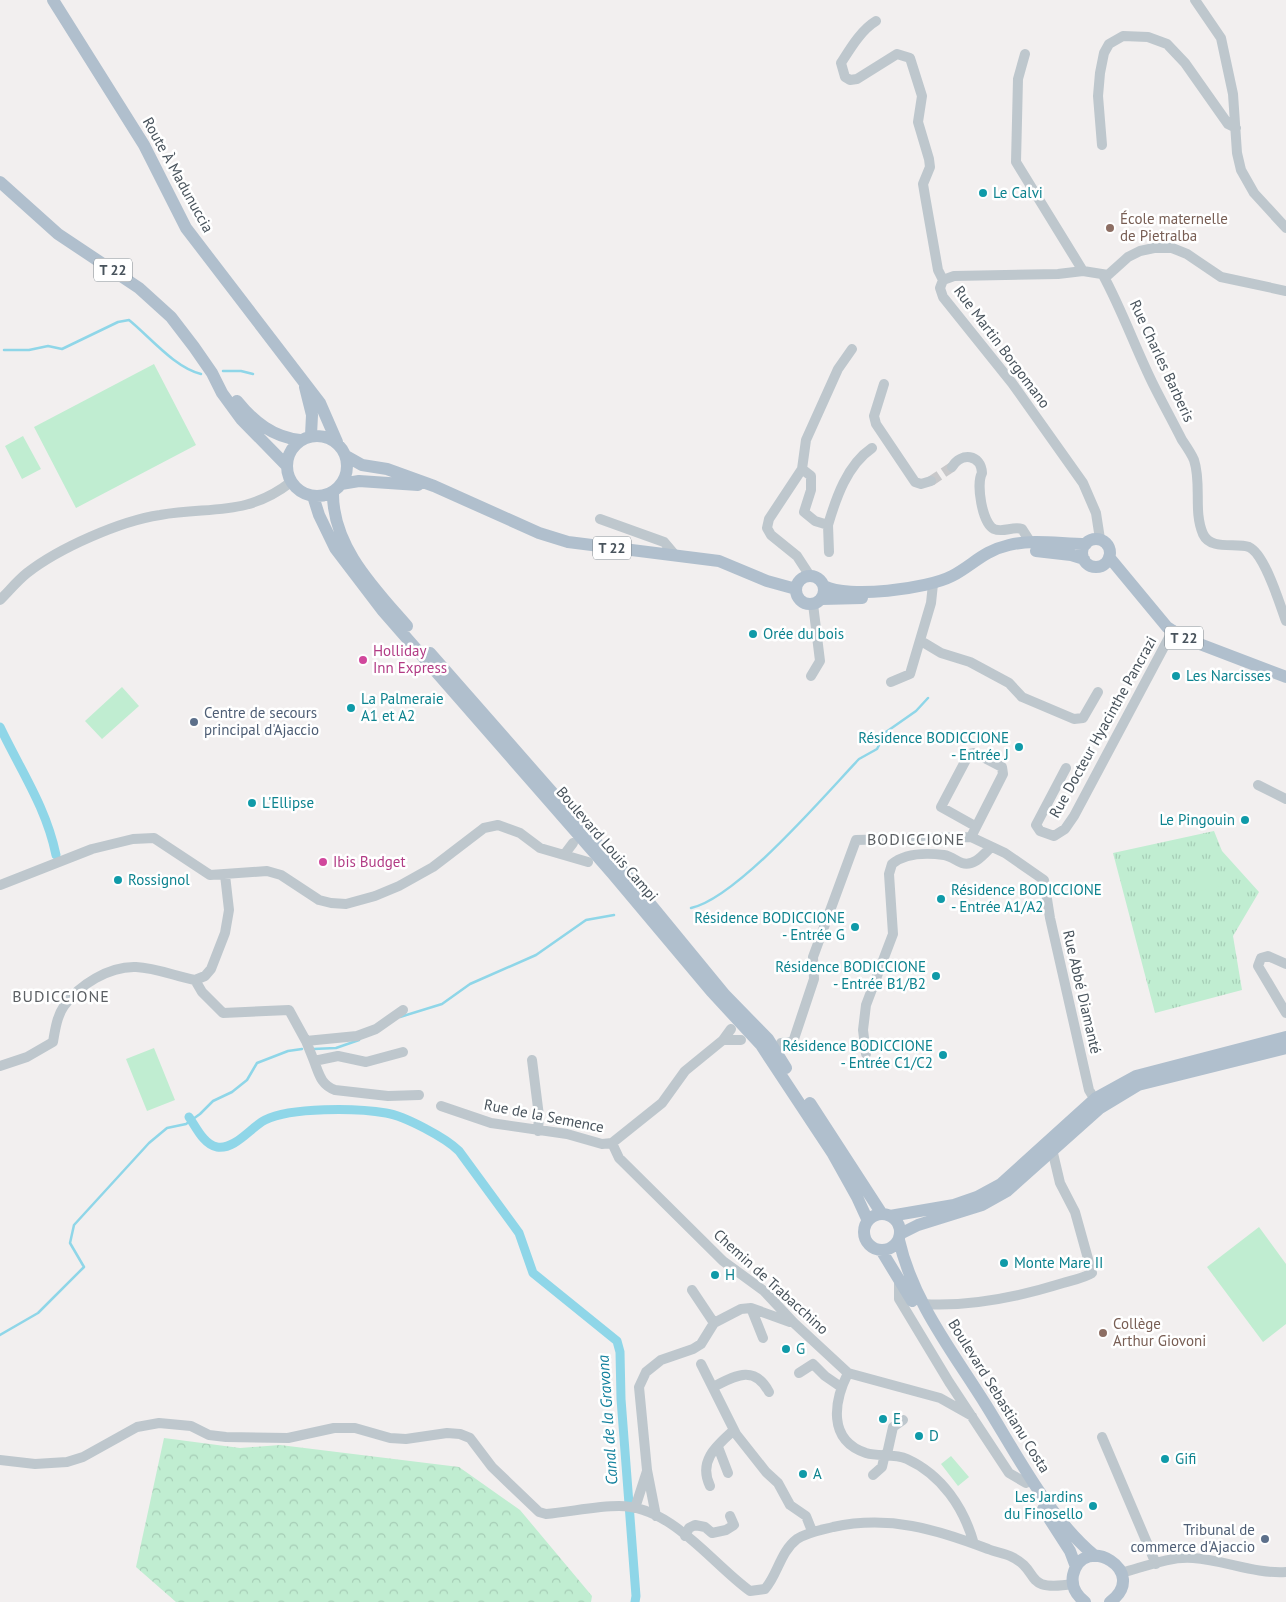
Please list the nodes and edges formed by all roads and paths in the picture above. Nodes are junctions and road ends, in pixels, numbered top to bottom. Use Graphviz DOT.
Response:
graph roads {
  1 [pos="53,0"];
  2 [pos="1195,0"];
  3 [pos="876,21"];
  4 [pos="1025,54"];
  5 [pos="1236,128"];
  6 [pos="1102,145"];
  7 [pos="0,182"];
  8 [pos="1286,228"];
  9 [pos="1083,271"];
  10 [pos="1103,276"];
  11 [pos="942,280"];
  12 [pos="1286,291"];
  13 [pos="852,349"];
  14 [pos="212,373"];
  15 [pos="304,382"];
  16 [pos="884,384"];
  17 [pos="305,438"];
  18 [pos="337,442"];
  19 [pos="872,448"];
  20 [pos="346,456"];
  21 [pos="286,465"];
  22 [pos="952,467"];
  23 [pos="802,469"];
  24 [pos="931,481"];
  25 [pos="291,482"];
  26 [pos="434,486"];
  27 [pos="337,488"];
  28 [pos="313,496"];
  29 [pos="600,518"];
  30 [pos="828,525"];
  31 [pos="1100,540"];
  32 [pos="1031,543"];
  33 [pos="1086,544"];
  34 [pos="829,552"];
  35 [pos="675,555"];
  36 [pos="1109,557"];
  37 [pos="1084,559"];
  38 [pos="810,576"];
  39 [pos="824,586"];
  40 [pos="933,588"];
  41 [pos="796,589"];
  42 [pos="0,600"];
  43 [pos="818,601"];
  44 [pos="1286,621"];
  45 [pos="1173,630"];
  46 [pos="921,641"];
  47 [pos="811,676"];
  48 [pos="1286,677"];
  49 [pos="891,682"];
  50 [pos="1098,692"];
  51 [pos="1066,768"];
  52 [pos="1258,785"];
  53 [pos="1286,799"];
  54 [pos="975,826"];
  55 [pos="971,837"];
  56 [pos="573,843"];
  57 [pos="991,847"];
  58 [pos="564,855"];
  59 [pos="588,862"];
  60 [pos="225,875"];
  61 [pos="0,885"];
  62 [pos="1286,964"];
  63 [pos="196,980"];
  64 [pos="402,1010"];
  65 [pos="1286,1013"];
  66 [pos="732,1029"];
  67 [pos="1286,1037"];
  68 [pos="723,1040"];
  69 [pos="741,1040"];
  70 [pos="306,1041"];
  71 [pos="781,1043"];
  72 [pos="1286,1048"];
  73 [pos="403,1052"];
  74 [pos="866,1054"];
  75 [pos="532,1060"];
  76 [pos="314,1061"];
  77 [pos="0,1066"];
  78 [pos="419,1095"];
  79 [pos="1097,1104"];
  80 [pos="440,1106"];
  81 [pos="538,1131"];
  82 [pos="612,1143"];
  83 [pos="1051,1145"];
  84 [pos="886,1215"];
  85 [pos="868,1221"];
  86 [pos="899,1237"];
  87 [pos="881,1250"];
  88 [pos="898,1277"];
  89 [pos="692,1290"];
  90 [pos="923,1304"];
  91 [pos="751,1308"];
  92 [pos="714,1322"];
  93 [pos="794,1323"];
  94 [pos="763,1338"];
  95 [pos="701,1364"];
  96 [pos="848,1372"];
  97 [pos="800,1373"];
  98 [pos="949,1382"];
  99 [pos="713,1387"];
  100 [pos="841,1387"];
  101 [pos="768,1392"];
  102 [pos="940,1398"];
  103 [pos="972,1416"];
  104 [pos="903,1420"];
  105 [pos="734,1430"];
  106 [pos="1102,1436"];
  107 [pos="718,1447"];
  108 [pos="886,1454"];
  109 [pos="0,1460"];
  110 [pos="647,1470"];
  111 [pos="728,1473"];
  112 [pos="873,1475"];
  113 [pos="1026,1483"];
  114 [pos="710,1486"];
  115 [pos="635,1508"];
  116 [pos="656,1516"];
  117 [pos="730,1516"];
  118 [pos="812,1532"];
  119 [pos="685,1536"];
  120 [pos="974,1544"];
  121 [pos="1095,1556"];
  122 [pos="1156,1564"];
  123 [pos="1076,1567"];
  124 [pos="1286,1572"];
  125 [pos="1121,1573"];
  126 [pos="1073,1584"];
  127 [pos="1117,1599"];
  128 [pos="1085,1602"];
  1 -- 15 [label="main road, Route À Madunuccia"];
  2 -- 5 [label="street"];
  3 -- 11 [label="street"];
  4 -- 9 [label="street"];
  5 -- 6 [label="street"];
  5 -- 8 [label="street"];
  7 -- 14 [label="main road, T 22"];
  9 -- 10 [label="street, Rue Martin Borgomano"];
  9 -- 11 [label="street, Rue Martin Borgomano"];
  10 -- 12 [label="street"];
  10 -- 44 [label="street, Rue Charles Barberis"];
  11 -- 31 [label="street, Rue Martin Borgomano"];
  13 -- 23 [label="street"];
  14 -- 17 [label="main road, T 22"];
  14 -- 21 [label="main road, T 22"];
  15 -- 17 [label="main road, Route À Madunuccia"];
  15 -- 18 [label="main road, Route À Madunuccia"];
  16 -- 24 [label="street"];
  17 -- 18 [label="main road"];
  17 -- 21 [label="main road"];
  18 -- 20 [label="main road"];
  19 -- 30 [label="street"];
  20 -- 26 [label="main road, T 22"];
  20 -- 27 [label="main road"];
  21 -- 25 [label="main road"];
  22 -- 32 [label="street"];
  23 -- 30 [label="street"];
  23 -- 38 [label="street"];
  25 -- 28 [label="main road"];
  25 -- 42 [label="street"];
  26 -- 27 [label="main road, T 22"];
  26 -- 35 [label="main road, T 22"];
  27 -- 28 [label="main road"];
  27 -- 84 [label="main road, Boulevard Louis Campi"];
  28 -- 85 [label="main road, Boulevard Louis Campi"];
  29 -- 35 [label="street"];
  30 -- 34 [label="street"];
  31 -- 33 [label="main road"];
  31 -- 36 [label="main road"];
  32 -- 33 [label="main road"];
  32 -- 40 [label="main road"];
  33 -- 37 [label="main road"];
  35 -- 41 [label="main road, T 22"];
  36 -- 37 [label="main road"];
  36 -- 45 [label="main road, T 22"];
  37 -- 40 [label="main road"];
  38 -- 39 [label="main road"];
  38 -- 41 [label="main road"];
  39 -- 40 [label="main road"];
  39 -- 43 [label="main road"];
  40 -- 43 [label="main road"];
  40 -- 46 [label="street"];
  41 -- 43 [label="main road"];
  43 -- 47 [label="street"];
  45 -- 48 [label="main road, T 22"];
  45 -- 51 [label="street, Rue Docteur Hyacinthe Pancrazi"];
  46 -- 49 [label="street"];
  46 -- 50 [label="street"];
  52 -- 53 [label="street"];
  54 -- 54 [label="street"];
  54 -- 55 [label="street"];
  55 -- 57 [label="street"];
  55 -- 71 [label="street"];
  56 -- 58 [label="street"];
  57 -- 74 [label="street"];
  57 -- 79 [label="street, Rue Abbé Diamanté"];
  58 -- 59 [label="street"];
  58 -- 60 [label="street"];
  60 -- 61 [label="street"];
  60 -- 63 [label="street"];
  62 -- 65 [label="street"];
  63 -- 70 [label="street"];
  63 -- 77 [label="street"];
  64 -- 70 [label="street"];
  66 -- 68 [label="street, Rue de la Semence"];
  67 -- 79 [label="main road"];
  68 -- 69 [label="street"];
  68 -- 82 [label="street, Rue de la Semence"];
  70 -- 76 [label="street"];
  72 -- 79 [label="main road"];
  73 -- 76 [label="street"];
  75 -- 81 [label="street"];
  76 -- 78 [label="street"];
  79 -- 83 [label="main road"];
  80 -- 81 [label="street, Rue de la Semence"];
  81 -- 82 [label="street, Rue de la Semence"];
  82 -- 93 [label="street, Chemin de Trabacchino"];
  83 -- 84 [label="main road"];
  83 -- 86 [label="main road"];
  83 -- 90 [label="street"];
  84 -- 85 [label="main road"];
  84 -- 86 [label="main road"];
  85 -- 87 [label="main road"];
  86 -- 87 [label="main road"];
  86 -- 90 [label="main road, Boulevard Sebastianu Costa"];
  87 -- 88 [label="main road, Boulevard Sebastianu Costa"];
  88 -- 98 [label="street"];
  88 -- 113 [label="main road, Boulevard Sebastianu Costa"];
  89 -- 92 [label="street"];
  90 -- 121 [label="main road, Boulevard Sebastianu Costa"];
  91 -- 92 [label="street"];
  91 -- 93 [label="street"];
  91 -- 94 [label="street"];
  92 -- 110 [label="street"];
  93 -- 96 [label="street, Chemin de Trabacchino"];
  95 -- 99 [label="street"];
  96 -- 100 [label="street"];
  96 -- 102 [label="street, Chemin de Trabacchino"];
  97 -- 100 [label="street"];
  98 -- 102 [label="street"];
  98 -- 103 [label="street"];
  99 -- 101 [label="street"];
  99 -- 105 [label="street"];
  100 -- 108 [label="street"];
  102 -- 103 [label="street, Chemin de Trabacchino"];
  103 -- 113 [label="street"];
  104 -- 108 [label="street"];
  105 -- 107 [label="street"];
  105 -- 118 [label="street"];
  106 -- 122 [label="street"];
  107 -- 111 [label="street"];
  107 -- 114 [label="street"];
  108 -- 112 [label="street"];
  108 -- 120 [label="street"];
  109 -- 115 [label="street"];
  110 -- 115 [label="street"];
  110 -- 116 [label="street"];
  113 -- 123 [label="main road, Boulevard Sebastianu Costa"];
  115 -- 116 [label="street"];
  116 -- 119 [label="street"];
  117 -- 119 [label="street"];
  118 -- 119 [label="street"];
  118 -- 120 [label="street"];
  120 -- 126 [label="street"];
  121 -- 123 [label="main road"];
  121 -- 125 [label="main road, Boulevard Sebastianu Costa"];
  122 -- 124 [label="street"];
  122 -- 125 [label="street"];
  123 -- 126 [label="main road"];
  125 -- 127 [label="main road"];
  126 -- 128 [label="main road"];
}
